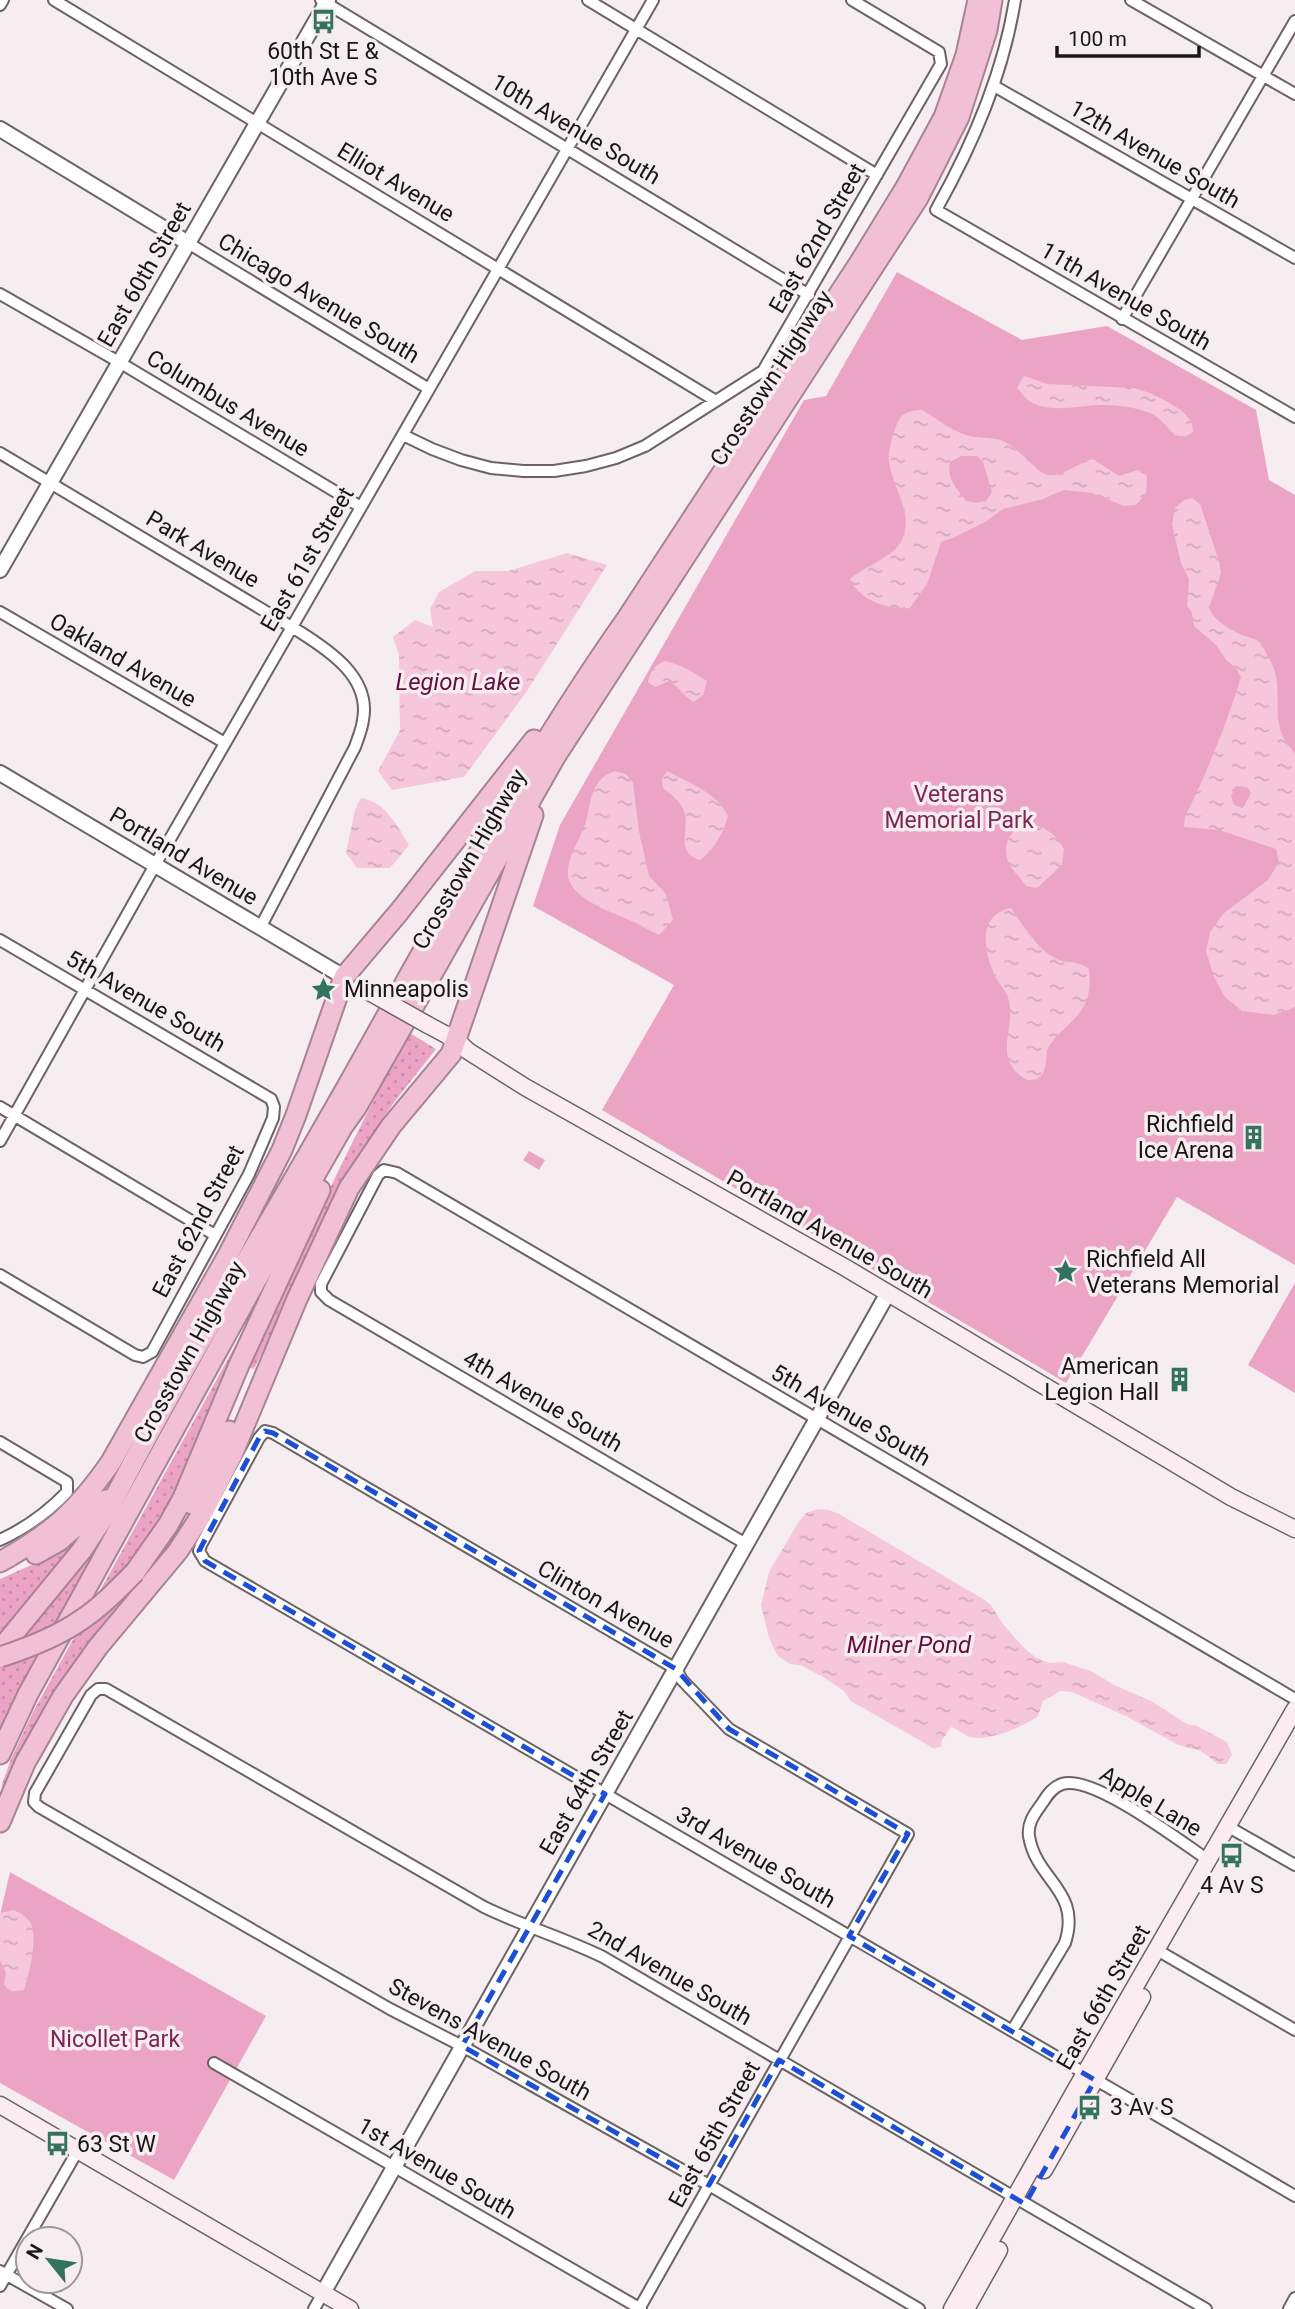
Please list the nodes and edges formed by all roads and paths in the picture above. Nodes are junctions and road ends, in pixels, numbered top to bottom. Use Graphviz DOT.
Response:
graph roads {
  1 [pos="3,0"];
  2 [pos="54,0"];
  3 [pos="588,0"];
  4 [pos="653,0"];
  5 [pos="852,0"];
  6 [pos="978,0"];
  7 [pos="992,0"];
  8 [pos="1015,0"];
  9 [pos="1131,0"];
  10 [pos="325,1"];
  11 [pos="0,5"];
  12 [pos="1295,21"];
  13 [pos="637,30"];
  14 [pos="1263,76"];
  15 [pos="994,86"];
  16 [pos="1295,94"];
  17 [pos="257,123"];
  18 [pos="0,129"];
  19 [pos="569,149"];
  20 [pos="877,175"];
  21 [pos="1192,200"];
  22 [pos="188,243"];
  23 [pos="1295,258"];
  24 [pos="500,268"];
  25 [pos="0,294"];
  26 [pos="808,295"];
  27 [pos="1122,319"];
  28 [pos="120,362"];
  29 [pos="429,389"];
  30 [pos="716,401"];
  31 [pos="1295,417"];
  32 [pos="403,435"];
  33 [pos="0,453"];
  34 [pos="51,482"];
  35 [pos="361,507"];
  36 [pos="0,570"];
  37 [pos="0,612"];
  38 [pos="292,627"];
  39 [pos="595,663"];
  40 [pos="225,743"];
  41 [pos="555,757"];
  42 [pos="0,773"];
  43 [pos="155,865"];
  44 [pos="260,928"];
  45 [pos="0,940"];
  46 [pos="344,977"];
  47 [pos="85,990"];
  48 [pos="456,1040"];
  49 [pos="271,1099"];
  50 [pos="0,1107"];
  51 [pos="356,1108"];
  52 [pos="14,1115"];
  53 [pos="0,1140"];
  54 [pos="384,1170"];
  55 [pos="215,1234"];
  56 [pos="0,1275"];
  57 [pos="888,1293"];
  58 [pos="297,1299"];
  59 [pos="817,1419"];
  60 [pos="265,1431"];
  61 [pos="0,1442"];
  62 [pos="120,1487"];
  63 [pos="1295,1529"];
  64 [pos="0,1541"];
  65 [pos="746,1544"];
  66 [pos="0,1562"];
  67 [pos="0,1569"];
  68 [pos="135,1572"];
  69 [pos="0,1650"];
  70 [pos="0,1657"];
  71 [pos="676,1669"];
  72 [pos="106,1689"];
  73 [pos="1295,1699"];
  74 [pos="1295,1709"];
  75 [pos="1295,1730"];
  76 [pos="0,1755"];
  77 [pos="605,1794"];
  78 [pos="0,1822"];
  79 [pos="1232,1828"];
  80 [pos="908,1834"];
  81 [pos="1208,1860"];
  82 [pos="1295,1865"];
  83 [pos="530,1927"];
  84 [pos="849,1936"];
  85 [pos="1161,1952"];
  86 [pos="1295,2030"];
  87 [pos="1012,2031"];
  88 [pos="462,2046"];
  89 [pos="779,2060"];
  90 [pos="214,2063"];
  91 [pos="1090,2077"];
  92 [pos="0,2105"];
  93 [pos="78,2150"];
  94 [pos="394,2168"];
  95 [pos="709,2185"];
  96 [pos="1295,2196"];
  97 [pos="1020,2201"];
  98 [pos="3,2273"];
  99 [pos="0,2286"];
  100 [pos="323,2293"];
  101 [pos="1295,2298"];
  102 [pos="67,2309"];
  103 [pos="314,2309"];
  104 [pos="351,2309"];
  105 [pos="639,2309"];
  106 [pos="919,2309"];
  107 [pos="952,2309"];
  108 [pos="965,2309"];
  109 [pos="1206,2309"];
  110 [pos="1289,2309"];
  1 -- 11 [label="street"];
  2 -- 17 [label="street, Elliot Avenue"];
  3 -- 13 [label="street"];
  4 -- 13 [label="street, East 61st Street"];
  5 -- 20 [label="street, East 62nd Street"];
  6 -- 39 [label="highway, Crosstown Highway"];
  7 -- 41 [label="highway, Crosstown Highway"];
  8 -- 15 [label="street"];
  9 -- 14 [label="street"];
  10 -- 17 [label="street, East 60th Street"];
  10 -- 19 [label="street, 10th Avenue South"];
  12 -- 14 [label="street"];
  13 -- 19 [label="street, East 61st Street"];
  13 -- 20 [label="street"];
  14 -- 16 [label="street"];
  14 -- 21 [label="street"];
  15 -- 21 [label="street, 12th Avenue South"];
  15 -- 27 [label="street, 11th Avenue South"];
  17 -- 22 [label="street, East 60th Street"];
  17 -- 24 [label="street, Elliot Avenue"];
  18 -- 22 [label="street"];
  19 -- 24 [label="street, East 61st Street"];
  19 -- 26 [label="street, 10th Avenue South"];
  20 -- 26 [label="street, East 62nd Street"];
  21 -- 23 [label="street, 12th Avenue South"];
  21 -- 27 [label="street"];
  22 -- 28 [label="street, East 60th Street"];
  22 -- 29 [label="street, Chicago Avenue South"];
  24 -- 29 [label="street, East 61st Street"];
  24 -- 30 [label="street, Elliot Avenue"];
  25 -- 28 [label="street, Columbus Avenue"];
  26 -- 30 [label="street, East 62nd Street"];
  27 -- 31 [label="street, 11th Avenue South"];
  28 -- 34 [label="street, East 60th Street"];
  28 -- 35 [label="street, Columbus Avenue"];
  29 -- 32 [label="street, East 61st Street"];
  30 -- 32 [label="street, East 62nd Street"];
  32 -- 35 [label="street, East 61st Street"];
  33 -- 34 [label="street, Park Avenue"];
  34 -- 36 [label="street, East 60th Street"];
  34 -- 38 [label="street, Park Avenue"];
  35 -- 38 [label="street, East 61st Street"];
  37 -- 40 [label="street, Oakland Avenue"];
  38 -- 40 [label="street, East 61st Street"];
  38 -- 44 [label="street, Park Avenue"];
  39 -- 46 [label="highway"];
  39 -- 62 [label="highway, Crosstown Highway"];
  40 -- 43 [label="street, East 61st Street"];
  41 -- 48 [label="highway"];
  41 -- 51 [label="highway, Crosstown Highway"];
  42 -- 43 [label="street, Portland Avenue"];
  43 -- 44 [label="street, Portland Avenue"];
  43 -- 47 [label="street, East 61st Street"];
  44 -- 46 [label="street, Portland Avenue"];
  45 -- 47 [label="street, 5th Avenue South"];
  46 -- 48 [label="main road, Portland Avenue South, bridge"];
  46 -- 66 [label="highway"];
  47 -- 49 [label="street, 5th Avenue South"];
  47 -- 52 [label="street, East 61st Street"];
  48 -- 57 [label="main road, Portland Avenue South"];
  48 -- 58 [label="highway"];
  49 -- 55 [label="street, East 62nd Street"];
  50 -- 52 [label="street"];
  51 -- 68 [label="highway"];
  51 -- 76 [label="highway, Crosstown Highway"];
  52 -- 53 [label="street, East 61st Street"];
  52 -- 55 [label="street"];
  54 -- 59 [label="street, 5th Avenue South"];
  54 -- 65 [label="street, 4th Avenue South"];
  55 -- 56 [label="street, East 62nd Street"];
  57 -- 59 [label="street, East 64th Street"];
  57 -- 63 [label="main road, Portland Avenue South"];
  58 -- 68 [label="highway"];
  58 -- 78 [label="highway"];
  59 -- 65 [label="street, East 64th Street"];
  59 -- 73 [label="street, 5th Avenue South"];
  60 -- 71 [label="street, Clinton Avenue"];
  60 -- 77 [label="street, 3rd Avenue South"];
  61 -- 64 [label="street"];
  62 -- 67 [label="highway"];
  62 -- 69 [label="highway, Crosstown Highway"];
  65 -- 71 [label="street, East 64th Street"];
  68 -- 70 [label="highway, bridge"];
  71 -- 77 [label="street, East 64th Street"];
  71 -- 80 [label="street, Clinton Avenue"];
  72 -- 83 [label="street, 2nd Avenue South"];
  72 -- 88 [label="street, Stevens Avenue South"];
  74 -- 79 [label="main road, East 66th Street"];
  75 -- 79 [label="main road, East 66th Street"];
  77 -- 83 [label="street, East 64th Street"];
  77 -- 84 [label="street, 3rd Avenue South"];
  79 -- 81 [label="main road, East 66th Street"];
  79 -- 82 [label="street"];
  79 -- 85 [label="main road, East 66th Street"];
  80 -- 84 [label="street, East 65th Street"];
  81 -- 85 [label="main road, East 66th Street"];
  81 -- 87 [label="street, Apple Lane"];
  83 -- 88 [label="street, East 64th Street"];
  83 -- 89 [label="street, 2nd Avenue South"];
  84 -- 87 [label="street, 3rd Avenue South"];
  84 -- 89 [label="street, East 65th Street"];
  85 -- 86 [label="street"];
  85 -- 91 [label="main road, East 66th Street"];
  87 -- 91 [label="street, 3rd Avenue South"];
  88 -- 94 [label="street, East 64th Street"];
  88 -- 95 [label="street, Stevens Avenue South"];
  89 -- 95 [label="street, East 65th Street"];
  89 -- 97 [label="street, 2nd Avenue South"];
  90 -- 94 [label="street, 1st Avenue South"];
  91 -- 96 [label="street, 3rd Avenue South"];
  91 -- 97 [label="main road, East 66th Street"];
  92 -- 93 [label="main road"];
  93 -- 98 [label="street"];
  93 -- 100 [label="main road"];
  94 -- 100 [label="street, East 64th Street"];
  94 -- 105 [label="street, 1st Avenue South"];
  95 -- 105 [label="street, East 65th Street"];
  95 -- 106 [label="street, Stevens Avenue South"];
  97 -- 107 [label="main road, East 66th Street"];
  97 -- 108 [label="main road, East 66th Street"];
  97 -- 109 [label="street, 2nd Avenue South"];
  98 -- 99 [label="street"];
  98 -- 102 [label="street"];
  100 -- 103 [label="street"];
  100 -- 104 [label="main road"];
  101 -- 110 [label="street"];
}
